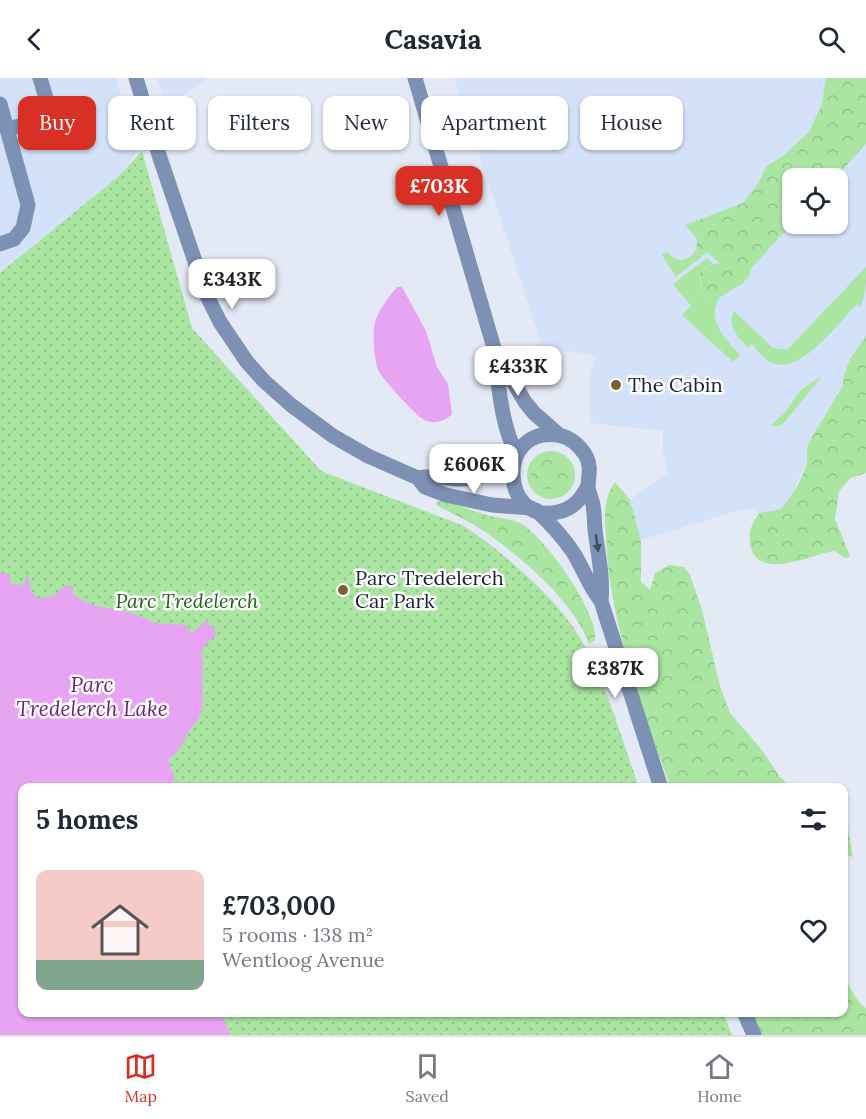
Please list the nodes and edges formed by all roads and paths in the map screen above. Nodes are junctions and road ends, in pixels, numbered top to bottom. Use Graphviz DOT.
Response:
graph roads {
  1 [pos="40,78"];
  2 [pos="136,78"];
  3 [pos="415,78"];
  4 [pos="0,104"];
  5 [pos="7,129"];
  6 [pos="0,244"];
  7 [pos="494,348"];
  8 [pos="559,435"];
  9 [pos="515,457"];
  10 [pos="418,478"];
  11 [pos="588,486"];
  12 [pos="533,509"];
  13 [pos="601,601"];
  14 [pos="659,783"];
  15 [pos="746,1017"];
  16 [pos="754,1035"];
  1 -- 5 [label="street"];
  2 -- 10 [label="street"];
  3 -- 7 [label="street"];
  4 -- 5 [label="street"];
  5 -- 6 [label="street"];
  7 -- 8 [label="street"];
  7 -- 9 [label="street"];
  8 -- 9 [label="street"];
  8 -- 11 [label="street"];
  9 -- 10 [label="street"];
  9 -- 12 [label="street"];
  10 -- 12 [label="street"];
  11 -- 12 [label="street"];
  11 -- 13 [label="street, one-way"];
  12 -- 13 [label="street"];
  13 -- 14 [label="street"];
  15 -- 16 [label="street"];
}
